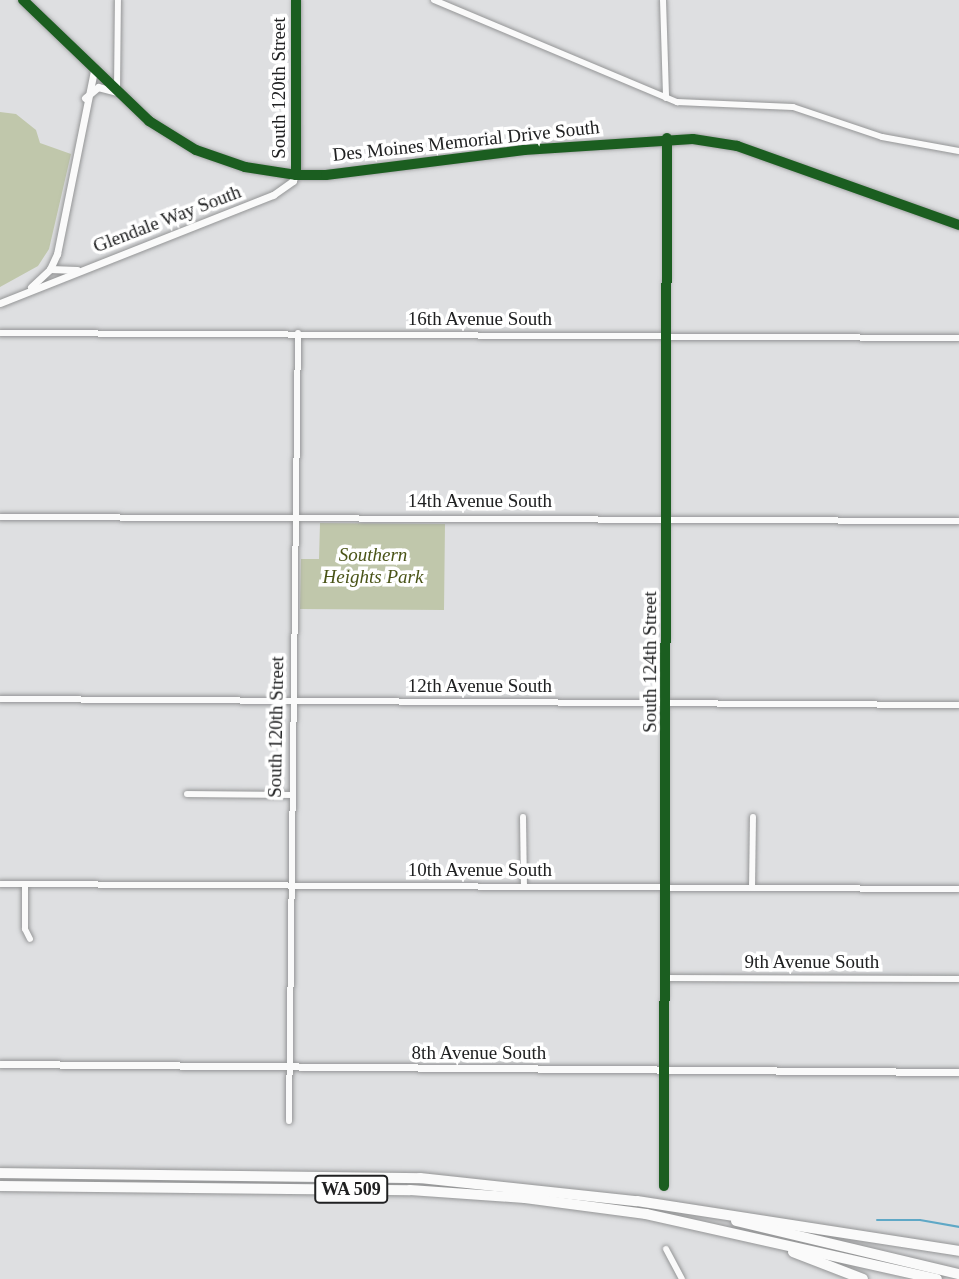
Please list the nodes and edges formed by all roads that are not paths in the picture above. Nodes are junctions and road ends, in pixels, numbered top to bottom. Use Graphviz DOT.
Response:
graph roads {
  1 [pos="23,0"];
  2 [pos="118,0"];
  3 [pos="296,0"];
  4 [pos="434,0"];
  5 [pos="663,0"];
  6 [pos="94,71"];
  7 [pos="117,92"];
  8 [pos="85,98"];
  9 [pos="666,98"];
  10 [pos="667,138"];
  11 [pos="959,152"];
  12 [pos="296,175"];
  13 [pos="959,225"];
  14 [pos="50,269"];
  15 [pos="83,269"];
  16 [pos="2,302"];
  17 [pos="0,333"];
  18 [pos="298,333"];
  19 [pos="669,336"];
  20 [pos="959,338"];
  21 [pos="295,515"];
  22 [pos="0,517"];
  23 [pos="668,518"];
  24 [pos="959,521"];
  25 [pos="0,699"];
  26 [pos="292,701"];
  27 [pos="667,703"];
  28 [pos="959,705"];
  29 [pos="187,794"];
  30 [pos="289,795"];
  31 [pos="523,817"];
  32 [pos="753,817"];
  33 [pos="0,884"];
  34 [pos="25,885"];
  35 [pos="289,886"];
  36 [pos="524,886"];
  37 [pos="666,887"];
  38 [pos="752,888"];
  39 [pos="959,889"];
  40 [pos="30,939"];
  41 [pos="665,978"];
  42 [pos="959,979"];
  43 [pos="0,1064"];
  44 [pos="287,1064"];
  45 [pos="665,1070"];
  46 [pos="959,1072"];
  47 [pos="289,1121"];
  48 [pos="0,1173"];
  49 [pos="0,1186"];
  50 [pos="664,1186"];
  51 [pos="671,1206"];
  52 [pos="699,1226"];
  53 [pos="666,1249"];
  54 [pos="959,1251"];
  55 [pos="959,1274"];
  56 [pos="682,1279"];
  57 [pos="863,1279"];
  58 [pos="937,1279"];
  1 -- 6 [label="main road, Des Moines Memorial Drive South"];
  2 -- 7 [label="street"];
  3 -- 12 [label="street, South 120th Street"];
  4 -- 9 [label="street"];
  5 -- 9 [label="street"];
  6 -- 7 [label="main road, Des Moines Memorial Drive South"];
  6 -- 8 [label="street"];
  7 -- 8 [label="street"];
  7 -- 12 [label="main road, Des Moines Memorial Drive South"];
  8 -- 14 [label="street"];
  9 -- 11 [label="street"];
  10 -- 12 [label="main road, Des Moines Memorial Drive South"];
  10 -- 13 [label="main road, Des Moines Memorial Drive South"];
  10 -- 19 [label="street, South 124th Street"];
  12 -- 15 [label="street, Glendale Way South"];
  14 -- 15 [label="street, Glendale Way South"];
  14 -- 16 [label="street"];
  15 -- 16 [label="street, Glendale Way South"];
  17 -- 18 [label="street, 16th Avenue South"];
  18 -- 19 [label="street, 16th Avenue South"];
  18 -- 21 [label="street, South 120th Street"];
  19 -- 20 [label="street, 16th Avenue South"];
  19 -- 23 [label="street, South 124th Street"];
  21 -- 22 [label="street, 14th Avenue South"];
  21 -- 23 [label="street, 14th Avenue South"];
  21 -- 26 [label="street, South 120th Street"];
  23 -- 24 [label="street, 14th Avenue South"];
  23 -- 27 [label="street, South 124th Street"];
  25 -- 26 [label="street, 12th Avenue South"];
  26 -- 27 [label="street, 12th Avenue South"];
  26 -- 30 [label="street, South 120th Street"];
  27 -- 28 [label="street, 12th Avenue South"];
  27 -- 37 [label="street, South 124th Street"];
  29 -- 30 [label="street"];
  30 -- 35 [label="street, South 120th Street"];
  31 -- 36 [label="street"];
  32 -- 38 [label="street"];
  33 -- 34 [label="street, 10th Avenue South"];
  34 -- 35 [label="street, 10th Avenue South"];
  34 -- 40 [label="street"];
  35 -- 36 [label="street, 10th Avenue South"];
  35 -- 44 [label="street, South 120th Street"];
  36 -- 37 [label="street, 10th Avenue South"];
  37 -- 38 [label="street, 10th Avenue South"];
  37 -- 41 [label="street, South 124th Street"];
  38 -- 39 [label="street, 10th Avenue South"];
  41 -- 42 [label="street, 9th Avenue South"];
  41 -- 45 [label="street, South 124th Street"];
  43 -- 44 [label="street, 8th Avenue South"];
  44 -- 45 [label="street, 8th Avenue South"];
  44 -- 47 [label="street, South 120th Street"];
  45 -- 46 [label="street, 8th Avenue South"];
  45 -- 50 [label="street, South 124th Street"];
  48 -- 51 [label="highway, WA 509"];
  49 -- 52 [label="highway, WA 509"];
  51 -- 54 [label="highway"];
  51 -- 55 [label="highway, WA 509"];
  52 -- 57 [label="highway"];
  52 -- 58 [label="highway, WA 509"];
  53 -- 56 [label="street"];
}
